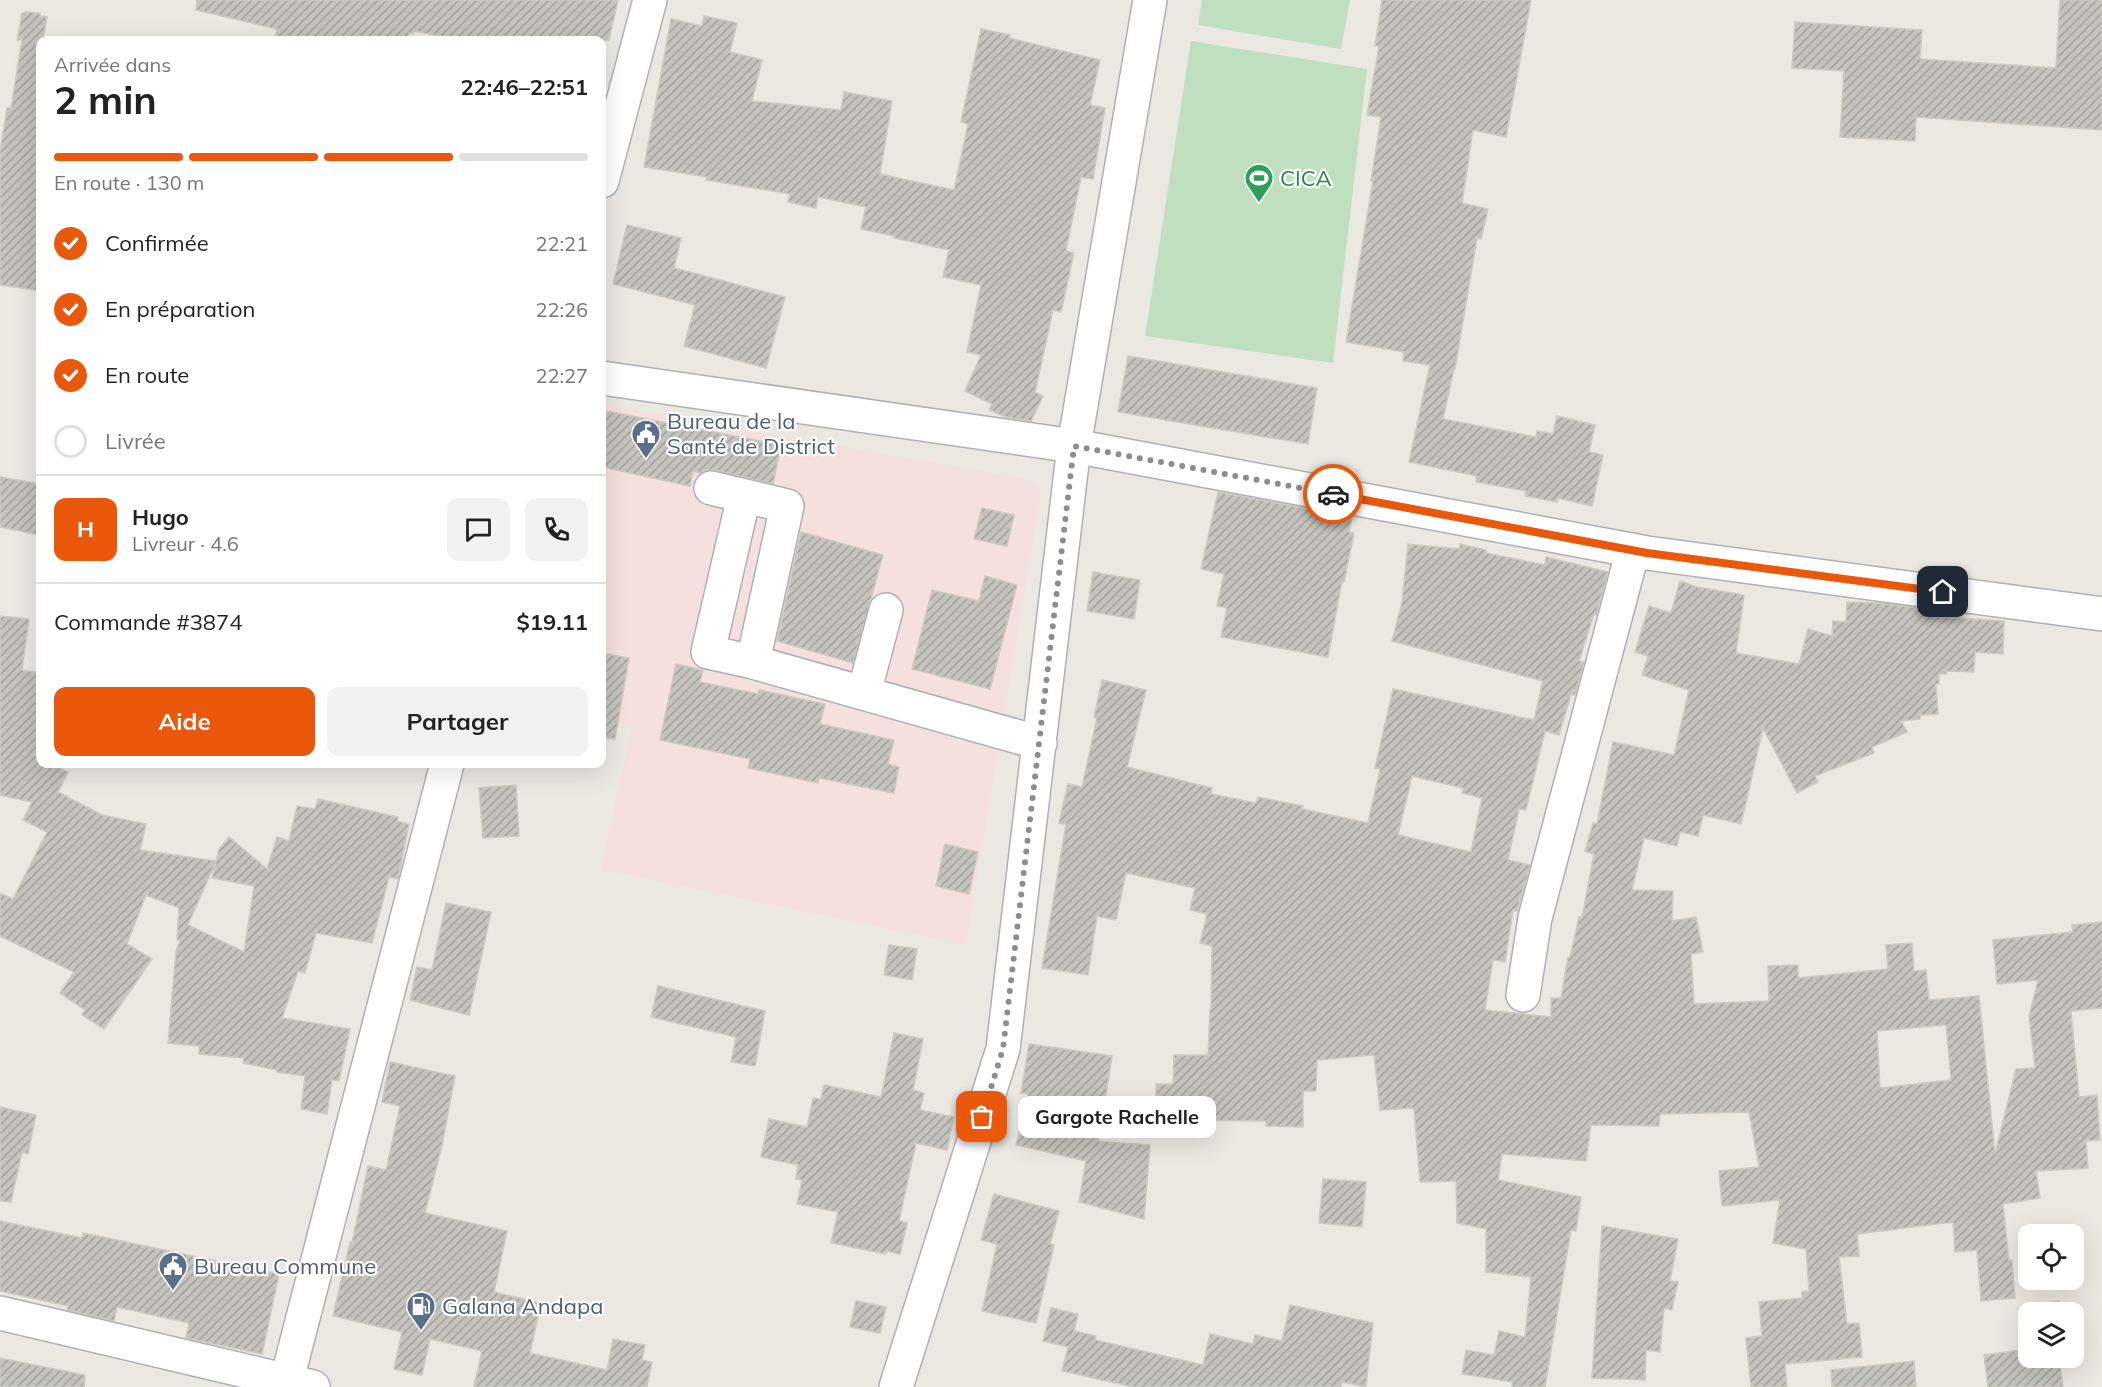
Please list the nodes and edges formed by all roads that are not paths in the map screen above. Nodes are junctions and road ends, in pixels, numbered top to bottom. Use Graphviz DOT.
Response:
graph roads {
  1 [pos="650,0"];
  2 [pos="1150,0"];
  3 [pos="606,166"];
  4 [pos="606,379"];
  5 [pos="1074,446"];
  6 [pos="711,488"];
  7 [pos="744,496"];
  8 [pos="1633,550"];
  9 [pos="886,610"];
  10 [pos="2102,614"];
  11 [pos="753,662"];
  12 [pos="864,693"];
  13 [pos="1040,743"];
  14 [pos="446,768"];
  15 [pos="1523,995"];
  16 [pos="0,1313"];
  17 [pos="294,1385"];
  18 [pos="896,1387"];
  1 -- 3 [label="street"];
  2 -- 5 [label="street"];
  4 -- 5 [label="street"];
  5 -- 8 [label="street"];
  5 -- 13 [label="street"];
  6 -- 7 [label="street"];
  7 -- 11 [label="street"];
  7 -- 11 [label="street"];
  8 -- 10 [label="street"];
  8 -- 15 [label="street"];
  9 -- 12 [label="street"];
  11 -- 12 [label="street"];
  12 -- 13 [label="street"];
  13 -- 18 [label="street"];
  14 -- 17 [label="street"];
  16 -- 17 [label="street"];
}
